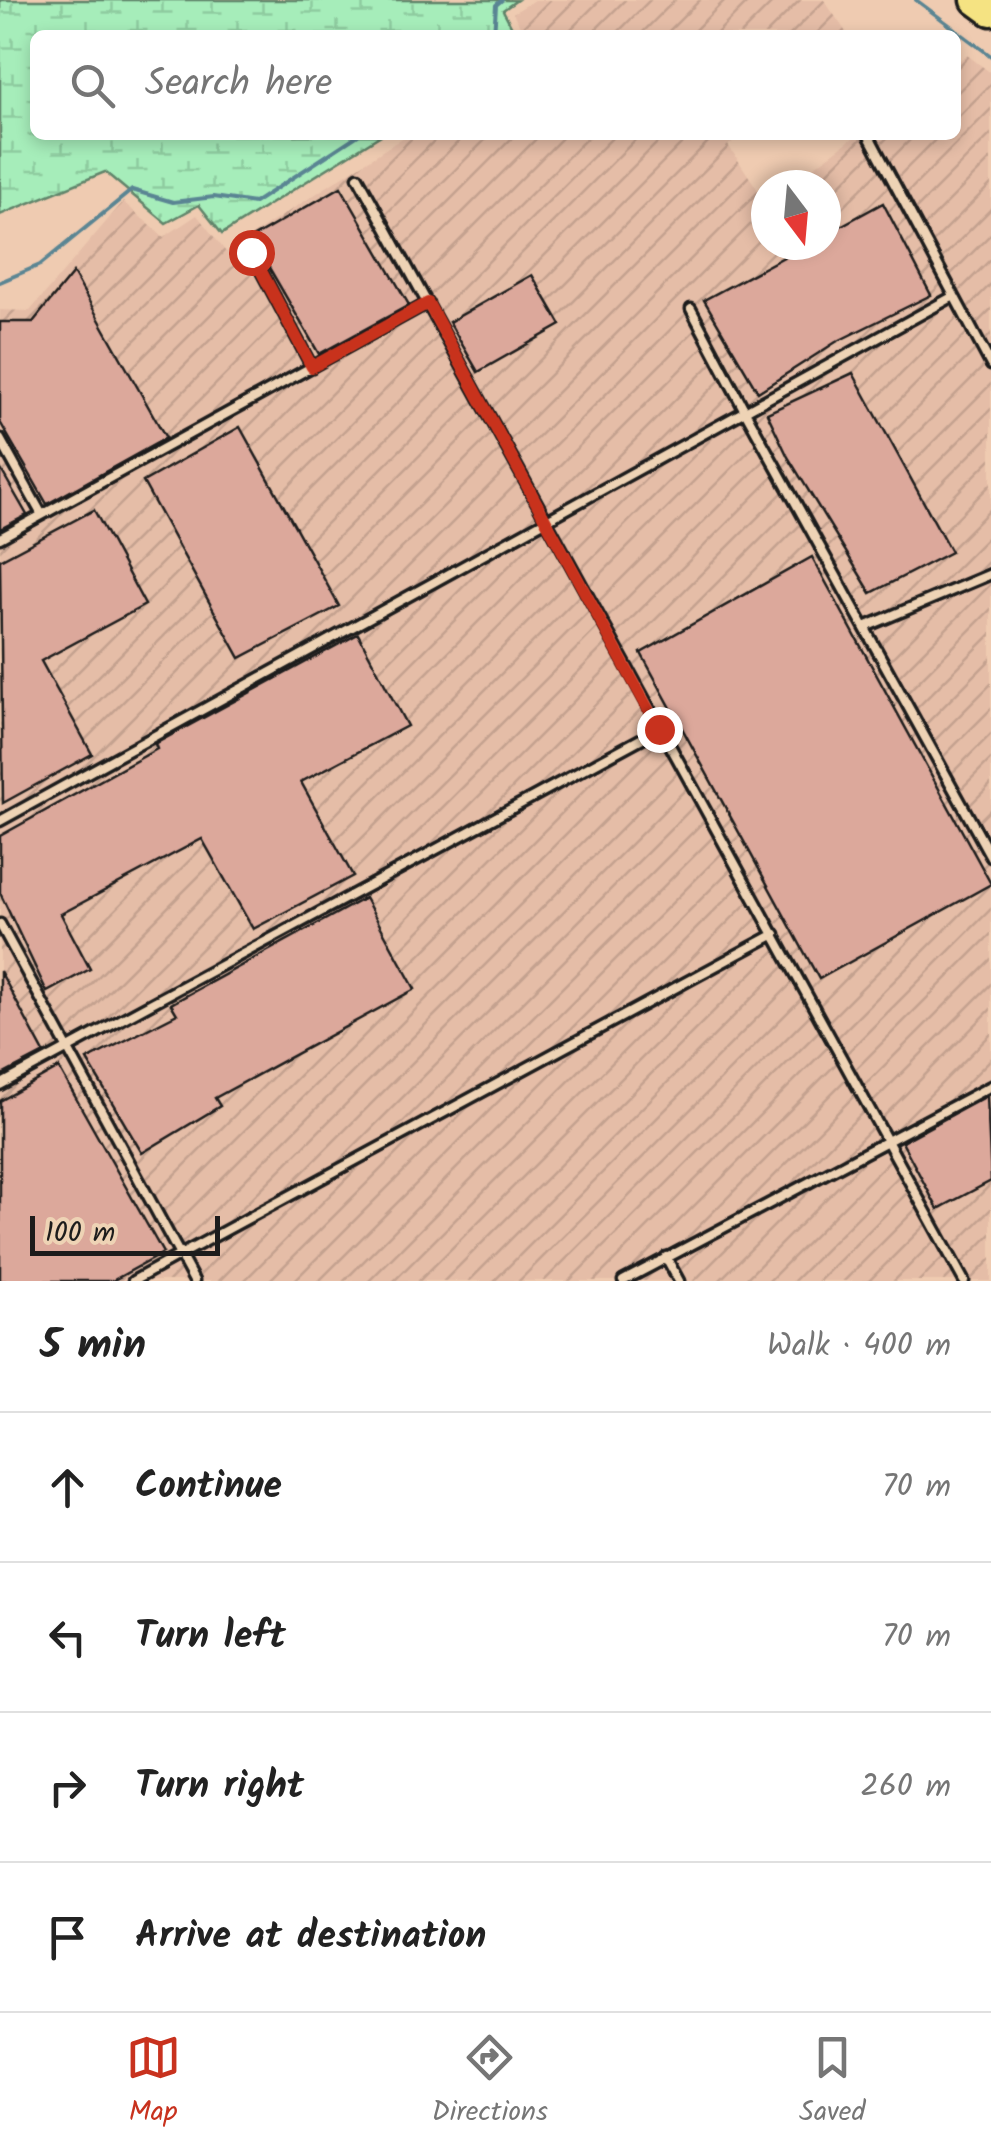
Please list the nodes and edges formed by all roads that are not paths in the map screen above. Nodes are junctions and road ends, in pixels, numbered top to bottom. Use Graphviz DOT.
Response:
graph roads {
  1 [pos="976,0"];
  2 [pos="991,11"];
  3 [pos="871,140"];
  4 [pos="358,177"];
  5 [pos="251,252"];
  6 [pos="954,296"];
  7 [pos="428,303"];
  8 [pos="691,309"];
  9 [pos="991,364"];
  10 [pos="312,367"];
  11 [pos="745,411"];
  12 [pos="0,439"];
  13 [pos="42,516"];
  14 [pos="548,520"];
  15 [pos="0,538"];
  16 [pos="991,574"];
  17 [pos="865,626"];
  18 [pos="659,729"];
  19 [pos="0,821"];
  20 [pos="991,857"];
  21 [pos="0,924"];
  22 [pos="775,934"];
  23 [pos="68,1048"];
  24 [pos="0,1085"];
  25 [pos="991,1086"];
  26 [pos="891,1140"];
  27 [pos="180,1255"];
  28 [pos="666,1257"];
  29 [pos="133,1281"];
  30 [pos="194,1281"];
  31 [pos="623,1281"];
  32 [pos="679,1281"];
  33 [pos="964,1281"];
  1 -- 2 [label="highway"];
  3 -- 6 [label="lane"];
  4 -- 7 [label="lane"];
  5 -- 10 [label="lane"];
  6 -- 9 [label="lane"];
  6 -- 11 [label="lane"];
  7 -- 10 [label="lane"];
  7 -- 14 [label="lane"];
  8 -- 11 [label="lane"];
  10 -- 13 [label="lane"];
  11 -- 14 [label="lane"];
  11 -- 17 [label="lane"];
  12 -- 13 [label="lane"];
  13 -- 15 [label="lane"];
  14 -- 18 [label="lane"];
  14 -- 19 [label="lane"];
  16 -- 17 [label="lane"];
  17 -- 20 [label="lane"];
  18 -- 22 [label="lane"];
  18 -- 23 [label="lane"];
  21 -- 23 [label="lane"];
  22 -- 26 [label="lane"];
  22 -- 27 [label="lane"];
  23 -- 24 [label="lane"];
  23 -- 27 [label="lane"];
  25 -- 26 [label="lane"];
  26 -- 28 [label="lane"];
  26 -- 33 [label="lane"];
  27 -- 29 [label="lane"];
  27 -- 30 [label="lane"];
  28 -- 31 [label="lane"];
  28 -- 32 [label="lane"];
}
